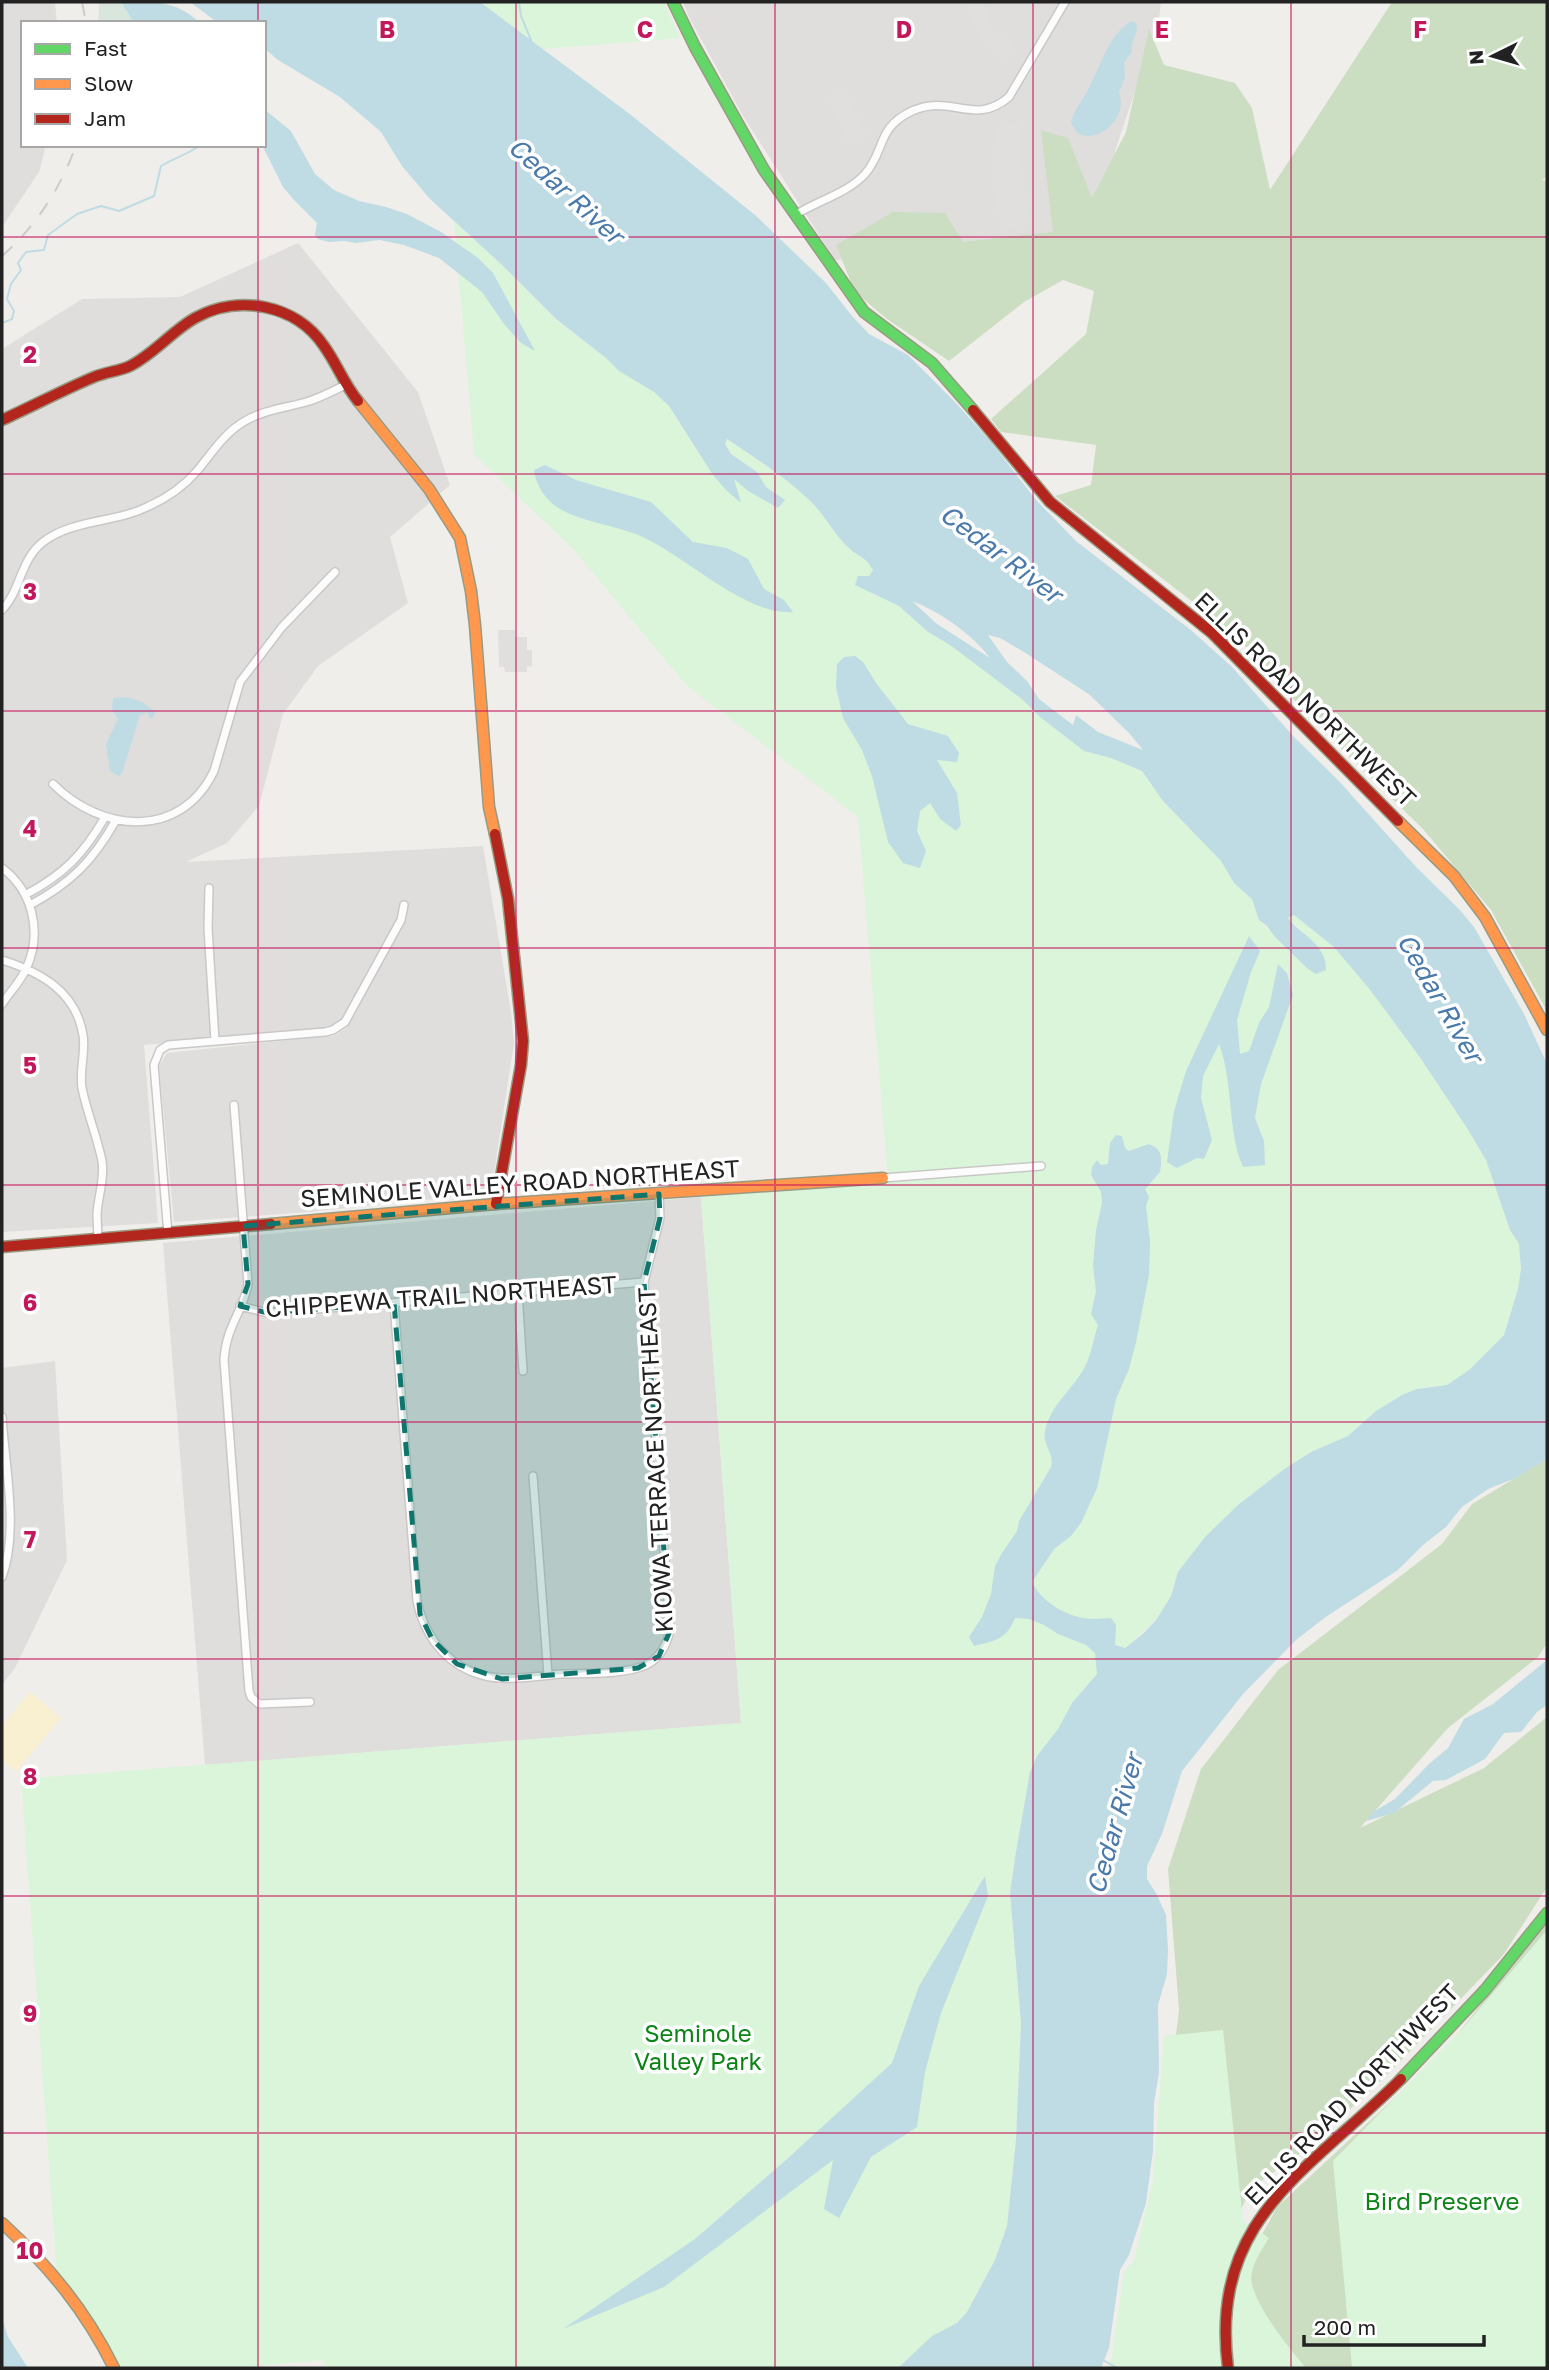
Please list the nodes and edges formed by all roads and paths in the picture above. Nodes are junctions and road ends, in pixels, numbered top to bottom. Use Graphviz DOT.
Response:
graph roads {
  1 [pos="673,2"];
  2 [pos="1065,2"];
  3 [pos="795,215"];
  4 [pos="345,385"];
  5 [pos="2,420"];
  6 [pos="335,572"];
  7 [pos="2,610"];
  8 [pos="52,784"];
  9 [pos="105,817"];
  10 [pos="116,820"];
  11 [pos="2,868"];
  12 [pos="209,888"];
  13 [pos="25,895"];
  14 [pos="30,905"];
  15 [pos="404,905"];
  16 [pos="2,960"];
  17 [pos="26,968"];
  18 [pos="2,1004"];
  19 [pos="1547,1030"];
  20 [pos="215,1041"];
  21 [pos="234,1105"];
  22 [pos="1041,1166"];
  23 [pos="883,1178"];
  24 [pos="659,1194"];
  25 [pos="496,1204"];
  26 [pos="243,1226"];
  27 [pos="168,1234"];
  28 [pos="98,1240"];
  29 [pos="2,1247"];
  30 [pos="644,1282"];
  31 [pos="518,1292"];
  32 [pos="394,1303"];
  33 [pos="240,1306"];
  34 [pos="523,1371"];
  35 [pos="2,1417"];
  36 [pos="2,1423"];
  37 [pos="533,1476"];
  38 [pos="5,1549"];
  39 [pos="2,1577"];
  40 [pos="548,1675"];
  41 [pos="310,1702"];
  42 [pos="1547,1913"];
  43 [pos="2,2223"];
  44 [pos="114,2368"];
  45 [pos="1228,2368"];
  1 -- 3 [label="street, ELLIS ROAD NORTHWEST"];
  2 -- 3 [label="street"];
  3 -- 19 [label="street, ELLIS ROAD NORTHWEST"];
  4 -- 5 [label="street"];
  4 -- 7 [label="street"];
  4 -- 25 [label="street"];
  6 -- 10 [label="street"];
  8 -- 9 [label="street"];
  9 -- 10 [label="street"];
  9 -- 13 [label="street"];
  10 -- 14 [label="street"];
  11 -- 13 [label="street"];
  12 -- 20 [label="street"];
  13 -- 14 [label="street"];
  14 -- 17 [label="street"];
  15 -- 20 [label="street"];
  16 -- 17 [label="street"];
  17 -- 18 [label="street"];
  17 -- 28 [label="street"];
  20 -- 27 [label="street"];
  21 -- 26 [label="street"];
  22 -- 23 [label="street, SEMINOLE VALLEY ROAD NORTHEAST"];
  23 -- 24 [label="street, SEMINOLE VALLEY ROAD NORTHEAST"];
  24 -- 25 [label="street, SEMINOLE VALLEY ROAD NORTHEAST"];
  24 -- 30 [label="street, KIOWA TERRACE NORTHEAST"];
  25 -- 26 [label="street, SEMINOLE VALLEY ROAD NORTHEAST"];
  26 -- 27 [label="street, SEMINOLE VALLEY ROAD NORTHEAST"];
  26 -- 33 [label="street"];
  27 -- 28 [label="street, SEMINOLE VALLEY ROAD NORTHEAST"];
  28 -- 29 [label="street, SEMINOLE VALLEY ROAD NORTHEAST"];
  30 -- 31 [label="street, CHIPPEWA TRAIL NORTHEAST"];
  30 -- 40 [label="street, KIOWA TERRACE NORTHEAST"];
  31 -- 32 [label="street, CHIPPEWA TRAIL NORTHEAST"];
  31 -- 34 [label="street"];
  32 -- 33 [label="street, CHIPPEWA TRAIL NORTHEAST"];
  32 -- 40 [label="street"];
  33 -- 41 [label="street"];
  35 -- 36 [label="street"];
  36 -- 38 [label="street"];
  37 -- 40 [label="street"];
  38 -- 39 [label="street"];
  42 -- 45 [label="street, ELLIS ROAD NORTHWEST"];
  43 -- 44 [label="street"];
}
